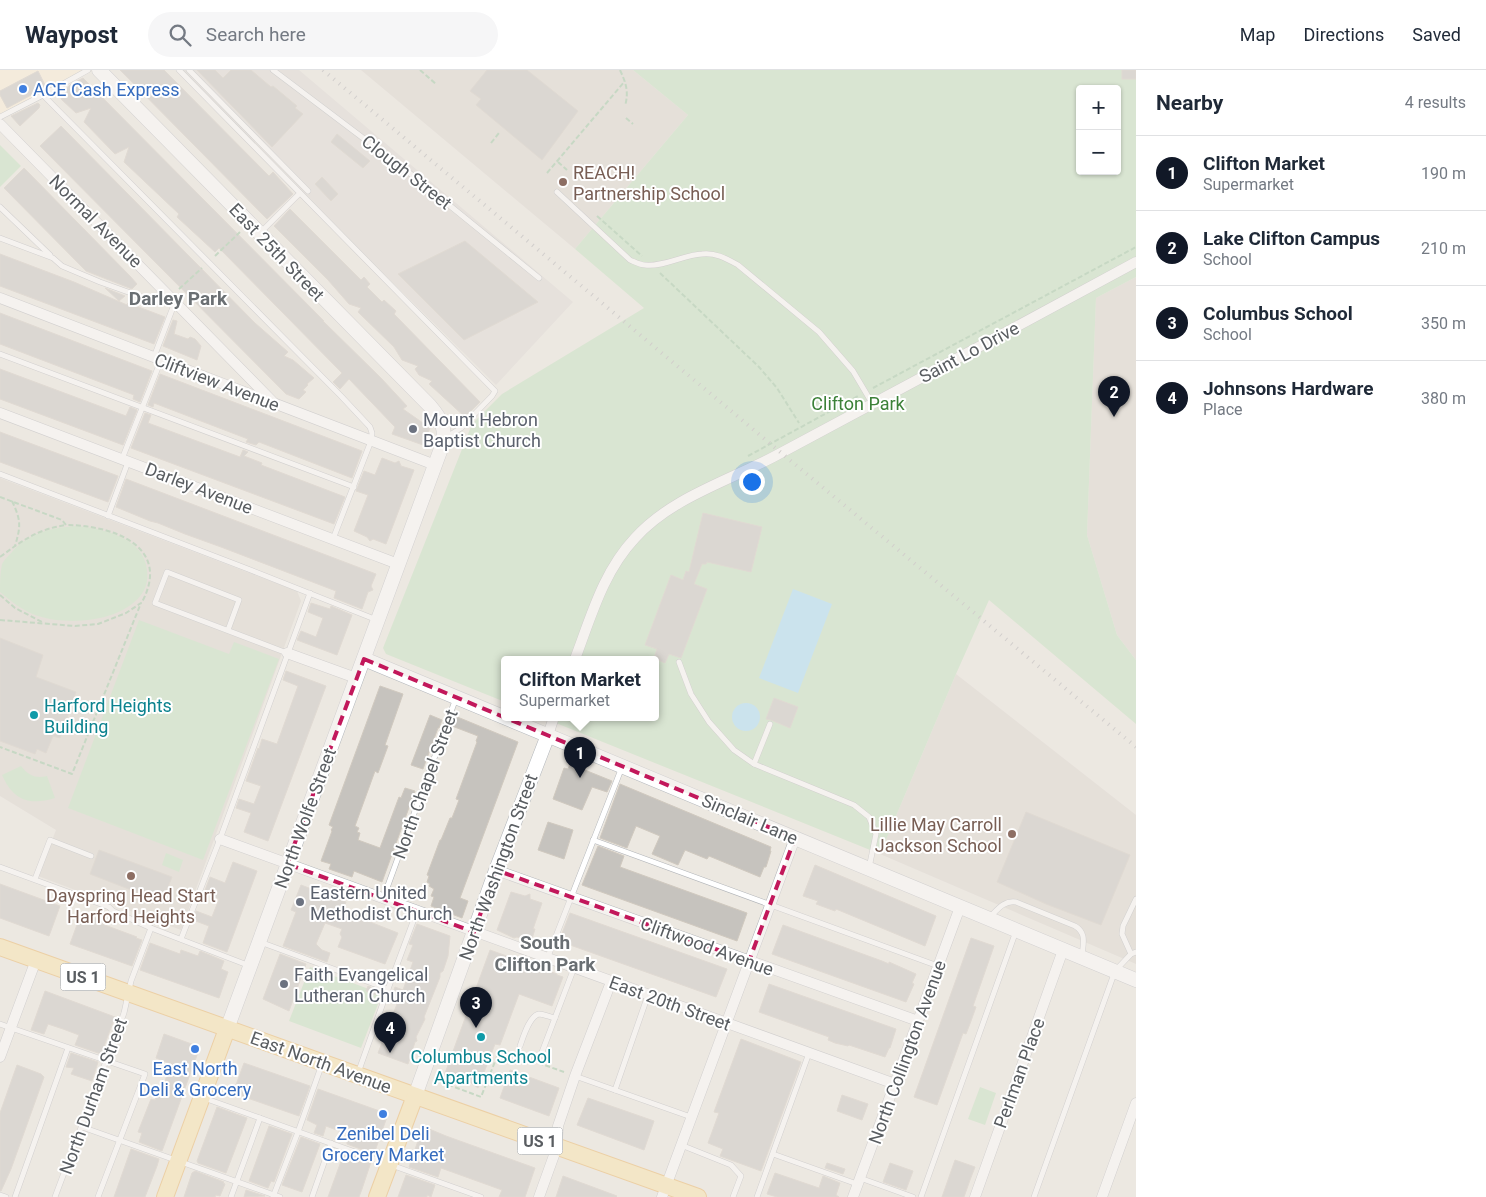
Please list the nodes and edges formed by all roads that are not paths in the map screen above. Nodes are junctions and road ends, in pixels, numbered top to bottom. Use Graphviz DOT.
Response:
graph roads {
  1 [pos="88,70"];
  2 [pos="99,70"];
  3 [pos="179,70"];
  4 [pos="189,70"];
  5 [pos="273,70"];
  6 [pos="44,95"];
  7 [pos="0,116"];
  8 [pos="0,124"];
  9 [pos="308,191"];
  10 [pos="557,192"];
  11 [pos="300,193"];
  12 [pos="0,207"];
  13 [pos="259,233"];
  14 [pos="0,238"];
  15 [pos="52,258"];
  16 [pos="1136,262"];
  17 [pos="539,278"];
  18 [pos="0,298"];
  19 [pos="173,299"];
  20 [pos="0,354"];
  21 [pos="157,359"];
  22 [pos="276,404"];
  23 [pos="872,404"];
  24 [pos="142,408"];
  25 [pos="0,413"];
  26 [pos="444,439"];
  27 [pos="371,441"];
  28 [pos="125,460"];
  29 [pos="435,465"];
  30 [pos="0,474"];
  31 [pos="354,488"];
  32 [pos="108,516"];
  33 [pos="333,539"];
  34 [pos="398,564"];
  35 [pos="310,593"];
  36 [pos="371,618"];
  37 [pos="228,630"];
  38 [pos="287,653"];
  39 [pos="576,656"];
  40 [pos="364,658"];
  41 [pos="679,662"];
  42 [pos="356,678"];
  43 [pos="456,697"];
  44 [pos="501,716"];
  45 [pos="514,721"];
  46 [pos="553,721"];
  47 [pos="770,724"];
  48 [pos="548,735"];
  49 [pos="754,764"];
  50 [pos="622,766"];
  51 [pos="795,838"];
  52 [pos="220,839"];
  53 [pos="593,840"];
  54 [pos="91,856"];
  55 [pos="288,864"];
  56 [pos="0,867"];
  57 [pos="868,869"];
  58 [pos="496,870"];
  59 [pos="35,879"];
  60 [pos="571,897"];
  61 [pos="382,899"];
  62 [pos="1136,899"];
  63 [pos="770,905"];
  64 [pos="960,907"];
  65 [pos="417,912"];
  66 [pos="988,918"];
  67 [pos="151,928"];
  68 [pos="1016,930"];
  69 [pos="474,932"];
  70 [pos="181,939"];
  71 [pos="259,942"];
  72 [pos="0,947"];
  73 [pos="1063,950"];
  74 [pos="1134,953"];
  75 [pos="1082,958"];
  76 [pos="547,959"];
  77 [pos="36,960"];
  78 [pos="749,961"];
  79 [pos="251,966"];
  80 [pos="938,966"];
  81 [pos="574,968"];
  82 [pos="1115,971"];
  83 [pos="1136,980"];
  84 [pos="611,982"];
  85 [pos="388,989"];
  86 [pos="129,994"];
  87 [pos="648,995"];
  88 [pos="555,1018"];
  89 [pos="918,1021"];
  90 [pos="726,1023"];
  91 [pos="0,1024"];
  92 [pos="11,1028"];
  93 [pos="227,1029"];
  94 [pos="520,1046"];
  95 [pos="68,1048"];
  96 [pos="542,1052"];
  97 [pos="809,1053"];
  98 [pos="0,1057"];
  99 [pos="106,1061"];
  100 [pos="322,1063"];
  101 [pos="357,1076"];
  102 [pos="575,1076"];
  103 [pos="894,1084"];
  104 [pos="615,1090"];
  105 [pos="414,1096"];
  106 [pos="202,1097"];
  107 [pos="1136,1102"];
  108 [pos="691,1117"];
  109 [pos="260,1118"];
  110 [pos="82,1127"];
  111 [pos="298,1132"];
  112 [pos="120,1140"];
  113 [pos="331,1143"];
  114 [pos="681,1145"];
  115 [pos="557,1147"];
  116 [pos="773,1154"];
  117 [pos="179,1161"];
  118 [pos="389,1164"];
  119 [pos="859,1181"];
  120 [pos="237,1182"];
  121 [pos="462,1190"];
  122 [pos="664,1191"];
  123 [pos="0,1195"];
  124 [pos="276,1196"];
  125 [pos="6,1197"];
  126 [pos="14,1197"];
  127 [pos="55,1197"];
  128 [pos="98,1197"];
  129 [pos="165,1197"];
  130 [pos="231,1197"];
  131 [pos="312,1197"];
  132 [pos="377,1197"];
  133 [pos="460,1197"];
  134 [pos="482,1197"];
  135 [pos="539,1197"];
  136 [pos="698,1197"];
  137 [pos="733,1197"];
  138 [pos="757,1197"];
  139 [pos="853,1197"];
  140 [pos="913,1197"];
  141 [pos="921,1197"];
  142 [pos="975,1197"];
  143 [pos="1034,1197"];
  144 [pos="1102,1197"];
  1 -- 6 [label="lane"];
  2 -- 13 [label="main road, East 25th Street"];
  3 -- 11 [label="lane"];
  4 -- 9 [label="lane"];
  5 -- 17 [label="lane, Clough Street"];
  6 -- 7 [label="lane"];
  6 -- 27 [label="lane"];
  8 -- 19 [label="street, Normal Avenue"];
  10 -- 23 [label="lane"];
  11 -- 13 [label="lane"];
  11 -- 26 [label="lane"];
  12 -- 15 [label="lane"];
  13 -- 26 [label="main road, East 25th Street"];
  14 -- 15 [label="lane"];
  15 -- 19 [label="lane"];
  16 -- 23 [label="street, Saint Lo Drive"];
  18 -- 21 [label="street, Cliftview Avenue"];
  19 -- 21 [label="lane"];
  19 -- 22 [label="street, Normal Avenue"];
  20 -- 24 [label="lane"];
  21 -- 22 [label="street, Cliftview Avenue"];
  21 -- 24 [label="lane"];
  22 -- 27 [label="street, Cliftview Avenue"];
  23 -- 39 [label="street, Saint Lo Drive"];
  24 -- 28 [label="lane"];
  24 -- 31 [label="lane"];
  25 -- 28 [label="street, Darley Avenue"];
  26 -- 29 [label="main road, North Wolfe Street"];
  27 -- 29 [label="street, Cliftview Avenue"];
  27 -- 31 [label="lane"];
  28 -- 32 [label="lane"];
  28 -- 33 [label="street, Darley Avenue"];
  29 -- 34 [label="main road, North Wolfe Street"];
  30 -- 32 [label="lane"];
  31 -- 33 [label="lane"];
  32 -- 35 [label="lane"];
  33 -- 34 [label="street, Darley Avenue"];
  34 -- 36 [label="main road, North Wolfe Street"];
  35 -- 36 [label="lane"];
  35 -- 38 [label="lane"];
  36 -- 40 [label="main road, North Wolfe Street"];
  37 -- 37 [label="lane"];
  37 -- 38 [label="lane"];
  38 -- 42 [label="street"];
  38 -- 52 [label="lane"];
  40 -- 42 [label="main road, North Wolfe Street"];
  40 -- 43 [label="main road, Sinclair Lane"];
  41 -- 49 [label="lane"];
  42 -- 55 [label="main road, North Wolfe Street"];
  43 -- 44 [label="main road, Sinclair Lane"];
  43 -- 61 [label="lane, North Chapel Street"];
  45 -- 48 [label="main road, Sinclair Lane"];
  46 -- 48 [label="street"];
  47 -- 49 [label="lane"];
  48 -- 50 [label="main road, Sinclair Lane"];
  48 -- 58 [label="main road, North Washington Street"];
  49 -- 57 [label="lane"];
  50 -- 51 [label="main road, Sinclair Lane"];
  50 -- 53 [label="lane"];
  51 -- 57 [label="main road, Sinclair Lane"];
  51 -- 63 [label="street"];
  52 -- 55 [label="street, East 20th Street"];
  52 -- 70 [label="lane"];
  53 -- 60 [label="lane"];
  53 -- 63 [label="lane"];
  54 -- 59 [label="lane"];
  55 -- 61 [label="street, East 20th Street"];
  55 -- 71 [label="main road, North Wolfe Street"];
  56 -- 59 [label="lane"];
  57 -- 64 [label="main road, Sinclair Lane"];
  58 -- 60 [label="street, Cliftwood Avenue"];
  58 -- 69 [label="main road, North Washington Street"];
  59 -- 67 [label="lane"];
  60 -- 76 [label="lane"];
  60 -- 78 [label="street, Cliftwood Avenue"];
  61 -- 65 [label="street, East 20th Street"];
  62 -- 74 [label="lane"];
  63 -- 78 [label="street"];
  63 -- 80 [label="lane"];
  64 -- 66 [label="main road, Sinclair Lane"];
  64 -- 80 [label="street, North Collington Avenue"];
  65 -- 69 [label="street, East 20th Street"];
  65 -- 85 [label="lane"];
  66 -- 68 [label="main road, Sinclair Lane"];
  66 -- 75 [label="lane"];
  67 -- 70 [label="lane"];
  67 -- 86 [label="lane, North Durham Street"];
  68 -- 73 [label="main road, Sinclair Lane"];
  68 -- 141 [label="lane"];
  69 -- 76 [label="street, East 20th Street"];
  69 -- 105 [label="main road, North Washington Street"];
  70 -- 79 [label="lane"];
  71 -- 79 [label="main road, North Wolfe Street"];
  71 -- 85 [label="lane"];
  72 -- 77 [label="main road, East North Avenue / US 1"];
  73 -- 75 [label="main road, Sinclair Lane"];
  73 -- 142 [label="street, Perlman Place"];
  74 -- 82 [label="lane"];
  75 -- 82 [label="main road, Sinclair Lane"];
  76 -- 81 [label="street, East 20th Street"];
  77 -- 86 [label="main road, East North Avenue / US 1"];
  77 -- 92 [label="street"];
  78 -- 89 [label="street, Cliftwood Avenue"];
  78 -- 90 [label="street"];
  79 -- 93 [label="main road, North Wolfe Street"];
  80 -- 89 [label="street, North Collington Avenue"];
  81 -- 84 [label="street, East 20th Street"];
  81 -- 88 [label="lane"];
  82 -- 83 [label="main road, Sinclair Lane"];
  82 -- 143 [label="lane"];
  84 -- 87 [label="street, East 20th Street"];
  84 -- 102 [label="street"];
  85 -- 101 [label="lane"];
  86 -- 93 [label="main road, East North Avenue / US 1"];
  86 -- 99 [label="lane, North Durham Street"];
  87 -- 90 [label="street, East 20th Street"];
  87 -- 104 [label="lane"];
  88 -- 94 [label="lane"];
  88 -- 96 [label="lane"];
  89 -- 103 [label="street, North Collington Avenue"];
  90 -- 97 [label="street, East 20th Street"];
  90 -- 108 [label="street"];
  91 -- 92 [label="lane"];
  92 -- 95 [label="lane"];
  92 -- 98 [label="street"];
  93 -- 100 [label="main road, East North Avenue / US 1"];
  93 -- 106 [label="main road, North Wolfe Street"];
  95 -- 99 [label="lane"];
  95 -- 126 [label="lane"];
  97 -- 103 [label="street, East 20th Street"];
  97 -- 116 [label="lane"];
  99 -- 110 [label="lane, North Durham Street"];
  99 -- 112 [label="lane"];
  100 -- 101 [label="main road, East North Avenue / US 1"];
  100 -- 111 [label="lane"];
  101 -- 105 [label="main road, East North Avenue / US 1"];
  102 -- 104 [label="lane"];
  102 -- 115 [label="street"];
  103 -- 119 [label="street, North Collington Avenue"];
  104 -- 108 [label="lane"];
  105 -- 115 [label="main road, East North Avenue / US 1"];
  105 -- 118 [label="main road, North Washington Street"];
  106 -- 109 [label="lane"];
  106 -- 117 [label="main road, North Wolfe Street"];
  107 -- 144 [label="street"];
  108 -- 114 [label="street"];
  109 -- 111 [label="lane"];
  109 -- 120 [label="lane"];
  110 -- 112 [label="lane"];
  110 -- 127 [label="lane, North Durham Street"];
  111 -- 113 [label="lane"];
  111 -- 124 [label="lane"];
  112 -- 117 [label="lane"];
  112 -- 128 [label="lane"];
  113 -- 118 [label="lane"];
  113 -- 131 [label="lane"];
  114 -- 122 [label="street"];
  114 -- 137 [label="lane"];
  115 -- 122 [label="main road, East North Avenue / US 1"];
  115 -- 135 [label="street"];
  116 -- 119 [label="lane"];
  116 -- 138 [label="lane"];
  117 -- 120 [label="lane"];
  117 -- 129 [label="main road, North Wolfe Street"];
  118 -- 121 [label="lane"];
  118 -- 132 [label="main road, North Washington Street"];
  119 -- 139 [label="street, North Collington Avenue"];
  119 -- 140 [label="lane"];
  120 -- 124 [label="lane"];
  120 -- 130 [label="lane"];
  121 -- 133 [label="lane"];
  121 -- 134 [label="lane"];
  122 -- 136 [label="main road, East North Avenue / US 1"];
  123 -- 125 [label="lane"];
}
